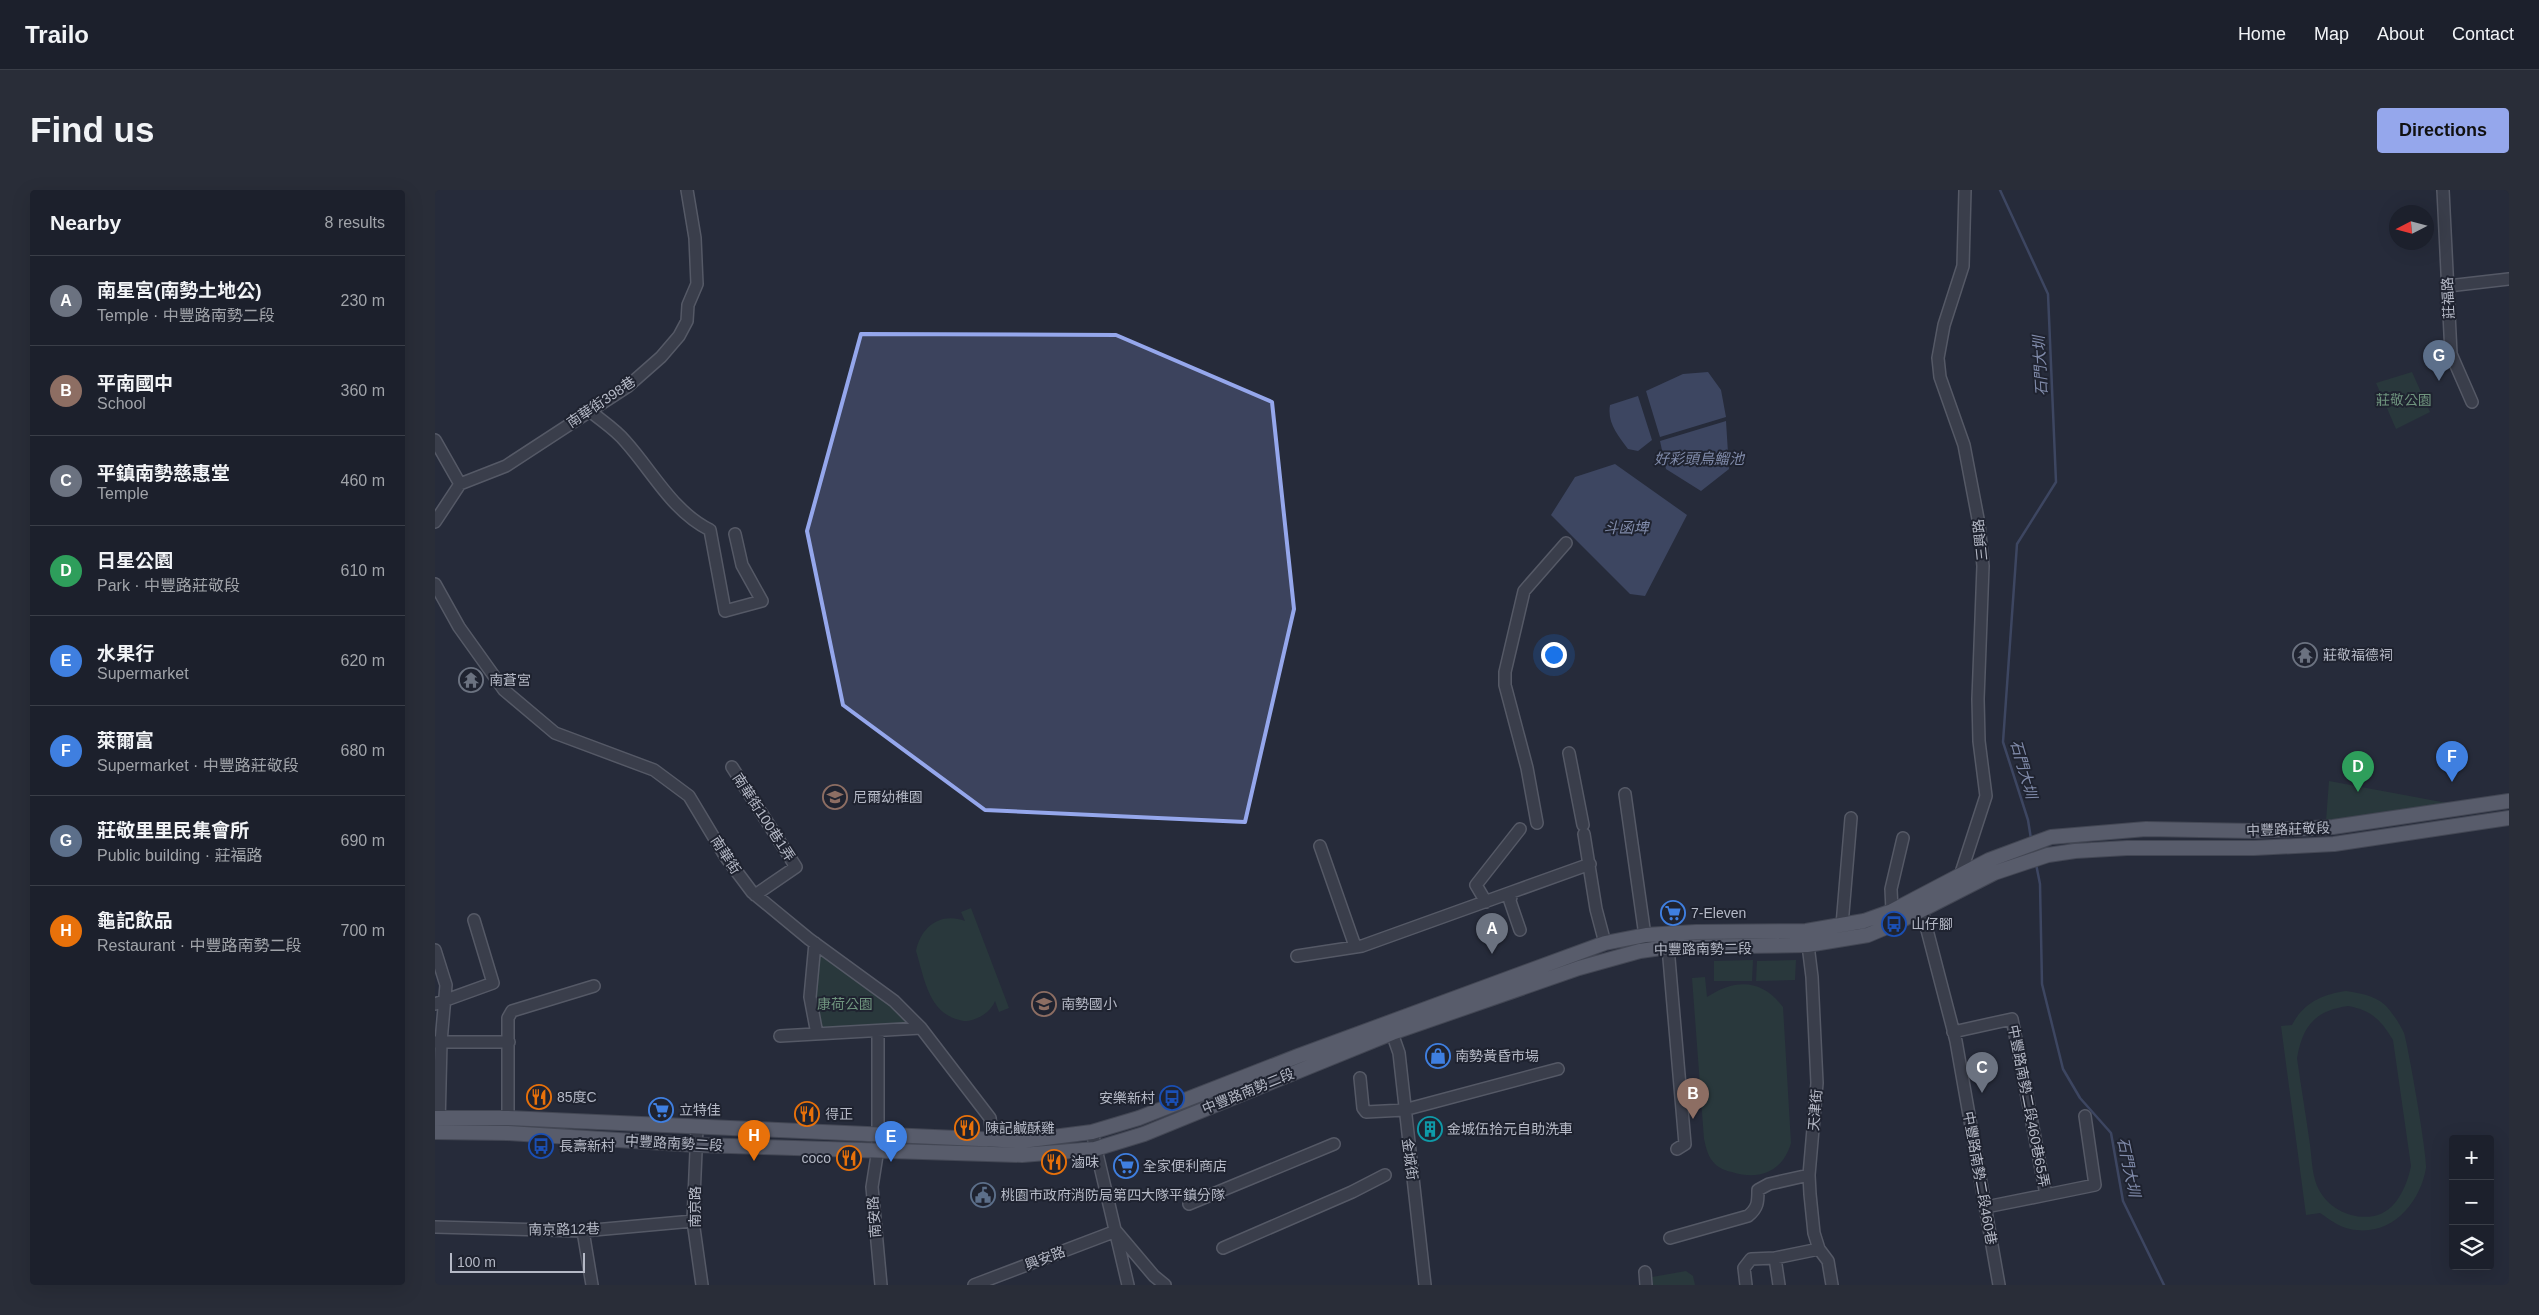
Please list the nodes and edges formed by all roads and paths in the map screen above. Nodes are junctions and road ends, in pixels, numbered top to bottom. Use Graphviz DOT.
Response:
graph roads {
  1 [pos="687,190"];
  2 [pos="1965,190"];
  3 [pos="2443,190"];
  4 [pos="2509,279"];
  5 [pos="2448,286"];
  6 [pos="2473,402"];
  7 [pos="590,411"];
  8 [pos="435,440"];
  9 [pos="460,484"];
  10 [pos="435,522"];
  11 [pos="735,534"];
  12 [pos="1566,543"];
  13 [pos="435,584"];
  14 [pos="1569,753"];
  15 [pos="732,767"];
  16 [pos="1625,794"];
  17 [pos="2509,801"];
  18 [pos="1851,818"];
  19 [pos="2509,818"];
  20 [pos="1537,823"];
  21 [pos="1520,829"];
  22 [pos="2109,831"];
  23 [pos="1903,838"];
  24 [pos="1320,846"];
  25 [pos="2048,855"];
  26 [pos="1590,864"];
  27 [pos="1961,874"];
  28 [pos="1513,892"];
  29 [pos="1955,893"];
  30 [pos="755,895"];
  31 [pos="1486,902"];
  32 [pos="1920,904"];
  33 [pos="1892,911"];
  34 [pos="474,920"];
  35 [pos="1842,925"];
  36 [pos="1520,930"];
  37 [pos="1646,935"];
  38 [pos="1807,938"];
  39 [pos="815,943"];
  40 [pos="1605,943"];
  41 [pos="1355,946"];
  42 [pos="1669,947"];
  43 [pos="435,950"];
  44 [pos="1647,950"];
  45 [pos="1297,956"];
  46 [pos="594,986"];
  47 [pos="440,1003"];
  48 [pos="921,1028"];
  49 [pos="878,1031"];
  50 [pos="1953,1032"];
  51 [pos="1392,1033"];
  52 [pos="817,1034"];
  53 [pos="779,1036"];
  54 [pos="438,1042"];
  55 [pos="509,1042"];
  56 [pos="1558,1069"];
  57 [pos="1360,1078"];
  58 [pos="1404,1110"];
  59 [pos="2085,1116"];
  60 [pos="508,1118"];
  61 [pos="437,1125"];
  62 [pos="697,1128"];
  63 [pos="1092,1132"];
  64 [pos="994,1140"];
  65 [pos="877,1142"];
  66 [pos="1334,1144"];
  67 [pos="696,1146"];
  68 [pos="1095,1149"];
  69 [pos="1677,1149"];
  70 [pos="992,1154"];
  71 [pos="1385,1174"];
  72 [pos="1809,1175"];
  73 [pos="2046,1195"];
  74 [pos="1189,1204"];
  75 [pos="1986,1207"];
  76 [pos="693,1221"];
  77 [pos="435,1227"];
  78 [pos="583,1231"];
  79 [pos="1116,1231"];
  80 [pos="1670,1238"];
  81 [pos="1223,1248"];
  82 [pos="1819,1249"];
  83 [pos="1775,1258"];
  84 [pos="1645,1272"];
  85 [pos="978,1284"];
  86 [pos="592,1285"];
  87 [pos="702,1285"];
  88 [pos="881,1285"];
  89 [pos="1128,1285"];
  90 [pos="1165,1285"];
  91 [pos="1425,1285"];
  92 [pos="1646,1285"];
  93 [pos="1746,1285"];
  94 [pos="1779,1285"];
  95 [pos="1832,1285"];
  96 [pos="1999,1285"];
  1 -- 7 [label="street, 南華街398巷"];
  2 -- 27 [label="street, 三興路"];
  3 -- 5 [label="street, 莊福路"];
  4 -- 5 [label="street"];
  5 -- 6 [label="street, 莊福路"];
  7 -- 9 [label="street, 南華街398巷"];
  7 -- 11 [label="street"];
  8 -- 9 [label="street"];
  9 -- 10 [label="street"];
  12 -- 20 [label="street"];
  13 -- 30 [label="street, 南華街"];
  14 -- 26 [label="street"];
  15 -- 30 [label="street, 南華街100巷1弄"];
  16 -- 37 [label="street"];
  17 -- 22 [label="main road, 中豐路莊敬段"];
  18 -- 35 [label="street"];
  19 -- 25 [label="main road, 中豐路莊敬段"];
  21 -- 31 [label="street"];
  22 -- 27 [label="main road, 中豐路南勢二段"];
  23 -- 33 [label="street"];
  24 -- 41 [label="street"];
  25 -- 29 [label="main road, 中豐路南勢二段"];
  26 -- 28 [label="street"];
  26 -- 40 [label="street"];
  27 -- 29 [label="street, 三興路"];
  27 -- 32 [label="main road, 中豐路南勢二段"];
  28 -- 31 [label="street"];
  28 -- 36 [label="street"];
  29 -- 32 [label="main road, 中豐路南勢二段"];
  30 -- 39 [label="street, 南華街"];
  31 -- 41 [label="street"];
  32 -- 33 [label="main road, 中豐路南勢二段"];
  32 -- 38 [label="main road, 中豐路南勢二段"];
  32 -- 50 [label="street, 中豐路南勢二段460巷"];
  33 -- 35 [label="main road, 中豐路南勢二段"];
  34 -- 47 [label="street"];
  35 -- 38 [label="main road, 中豐路南勢二段"];
  37 -- 38 [label="main road, 中豐路南勢二段"];
  37 -- 40 [label="main road, 中豐路南勢二段"];
  37 -- 44 [label="street"];
  38 -- 42 [label="main road, 中豐路南勢二段"];
  38 -- 72 [label="street, 天津街"];
  39 -- 48 [label="street, 南華街"];
  39 -- 52 [label="street"];
  40 -- 63 [label="main road, 中豐路南勢二段"];
  41 -- 45 [label="street"];
  42 -- 44 [label="main road, 中豐路南勢二段"];
  42 -- 69 [label="street"];
  43 -- 47 [label="street"];
  44 -- 51 [label="main road, 中豐路南勢二段"];
  46 -- 55 [label="street"];
  47 -- 54 [label="street"];
  48 -- 49 [label="street"];
  48 -- 64 [label="street, 南華街"];
  49 -- 52 [label="street"];
  49 -- 65 [label="street, 南安路"];
  50 -- 73 [label="street, 中豐路南勢二段460巷65弄"];
  50 -- 75 [label="street, 中豐路南勢二段460巷"];
  51 -- 58 [label="street, 金城街"];
  51 -- 68 [label="main road, 中豐路南勢二段"];
  52 -- 53 [label="street"];
  54 -- 55 [label="street"];
  54 -- 61 [label="street"];
  55 -- 60 [label="street"];
  56 -- 58 [label="street"];
  57 -- 58 [label="street"];
  58 -- 91 [label="street, 金城街"];
  59 -- 73 [label="street, 中豐路南勢二段460巷65弄"];
  60 -- 61 [label="main road, 中豐路南勢二段"];
  60 -- 62 [label="main road, 中豐路南勢二段"];
  61 -- 67 [label="main road, 中豐路南勢二段"];
  62 -- 65 [label="main road, 中豐路南勢二段"];
  62 -- 67 [label="street, 南京路"];
  63 -- 64 [label="main road, 中豐路南勢二段"];
  63 -- 68 [label="street"];
  64 -- 65 [label="main road, 中豐路南勢二段"];
  64 -- 70 [label="street, 南華街"];
  65 -- 67 [label="main road, 中豐路南勢二段"];
  65 -- 70 [label="main road, 中豐路南勢二段"];
  65 -- 88 [label="street, 南安路"];
  66 -- 74 [label="street"];
  67 -- 76 [label="street, 南京路"];
  68 -- 70 [label="main road, 中豐路南勢二段"];
  68 -- 79 [label="street"];
  71 -- 81 [label="street"];
  72 -- 80 [label="street"];
  72 -- 82 [label="street, 天津街"];
  73 -- 75 [label="street, 中豐路南勢二段460巷65弄"];
  75 -- 96 [label="street, 中豐路南勢二段460巷"];
  76 -- 78 [label="street, 南京路12巷"];
  76 -- 87 [label="street, 南京路"];
  77 -- 78 [label="street, 南京路12巷"];
  78 -- 86 [label="street"];
  79 -- 85 [label="street, 興安路"];
  79 -- 89 [label="street"];
  79 -- 90 [label="street"];
  82 -- 83 [label="street"];
  82 -- 95 [label="street, 天津街"];
  83 -- 93 [label="street"];
  83 -- 94 [label="street"];
  84 -- 92 [label="street"];
}
